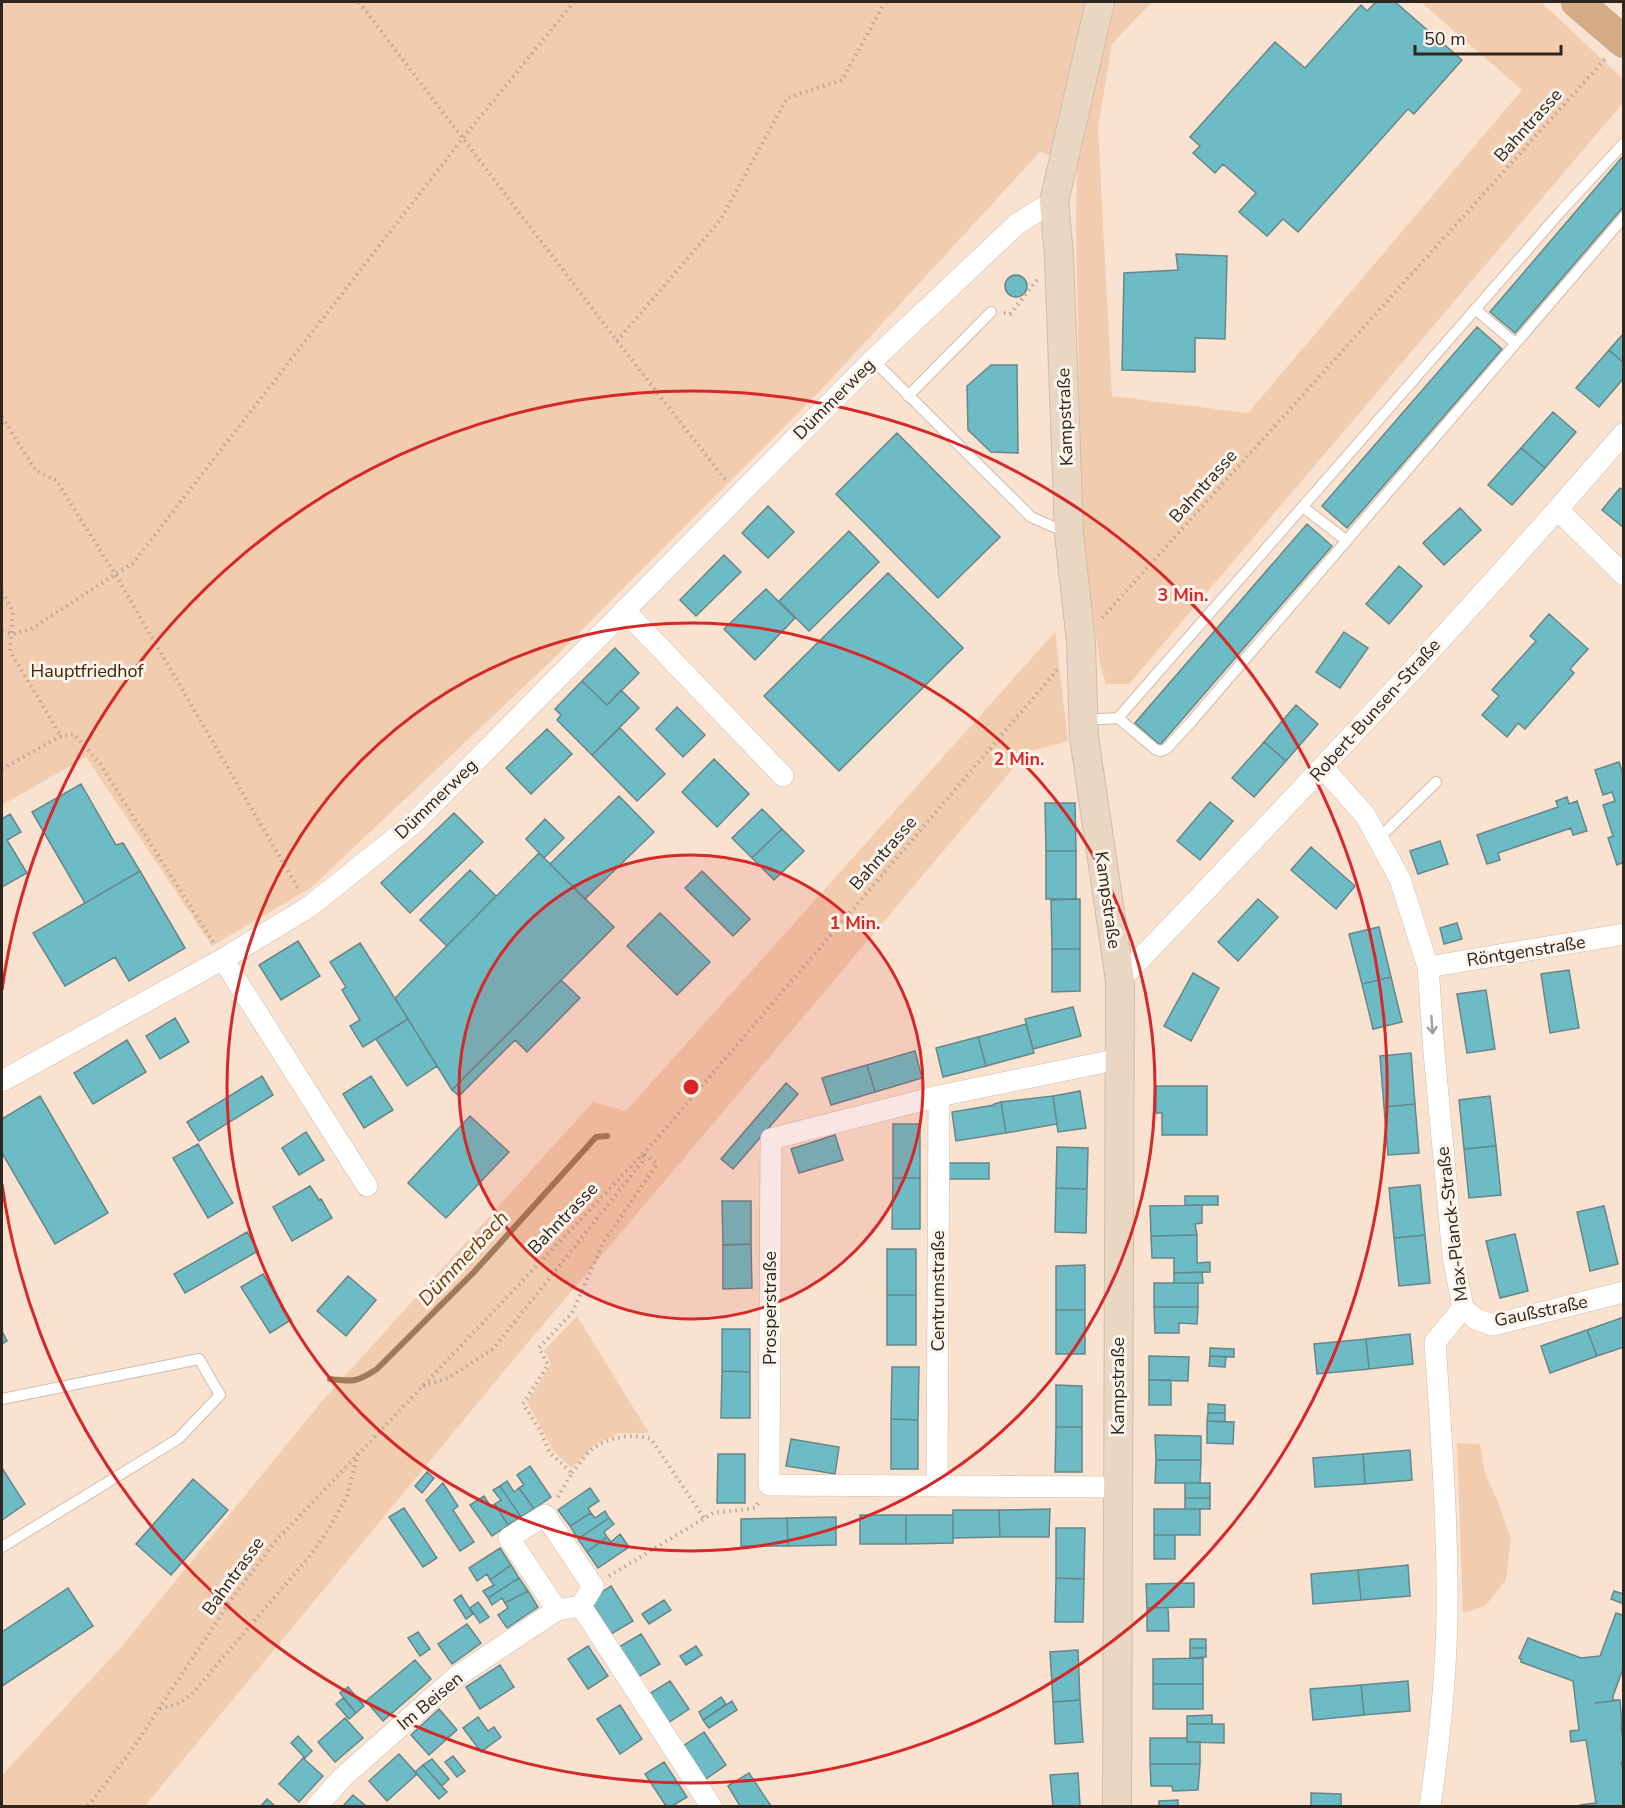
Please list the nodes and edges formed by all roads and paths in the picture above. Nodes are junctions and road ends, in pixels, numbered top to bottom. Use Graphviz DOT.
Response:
graph roads {
  1 [pos="359,2"];
  2 [pos="574,2"];
  3 [pos="885,2"];
  4 [pos="1100,2"];
  5 [pos="1577,2"];
  6 [pos="1623,41"];
  7 [pos="462,138"];
  8 [pos="1623,143"];
  9 [pos="1054,202"];
  10 [pos="1623,217"];
  11 [pos="1059,255"];
  12 [pos="1475,309"];
  13 [pos="991,312"];
  14 [pos="617,341"];
  15 [pos="1515,343"];
  16 [pos="873,360"];
  17 [pos="908,396"];
  18 [pos="2,417"];
  19 [pos="1623,433"];
  20 [pos="738,495"];
  21 [pos="1303,507"];
  22 [pos="1558,510"];
  23 [pos="1069,534"];
  24 [pos="1347,541"];
  25 [pos="115,574"];
  26 [pos="1623,575"];
  27 [pos="2,592"];
  28 [pos="624,610"];
  29 [pos="2,633"];
  30 [pos="12,634"];
  31 [pos="1081,642"];
  32 [pos="1118,718"];
  33 [pos="1083,720"];
  34 [pos="61,736"];
  35 [pos="1323,768"];
  36 [pos="2,769"];
  37 [pos="783,776"];
  38 [pos="1436,782"];
  39 [pos="1378,839"];
  40 [pos="309,907"];
  41 [pos="1623,934"];
  42 [pos="223,959"];
  43 [pos="1428,967"];
  44 [pos="1120,980"];
  45 [pos="1119,1059"];
  46 [pos="2,1081"];
  47 [pos="939,1096"];
  48 [pos="643,1153"];
  49 [pos="367,1186"];
  50 [pos="1623,1292"];
  51 [pos="1463,1308"];
  52 [pos="421,1386"];
  53 [pos="2,1399"];
  54 [pos="359,1452"];
  55 [pos="572,1473"];
  56 [pos="769,1485"];
  57 [pos="937,1486"];
  58 [pos="1118,1487"];
  59 [pos="545,1515"];
  60 [pos="704,1518"];
  61 [pos="2,1547"];
  62 [pos="593,1586"];
  63 [pos="581,1606"];
  64 [pos="557,1610"];
  65 [pos="159,1709"];
  66 [pos="88,1806"];
  67 [pos="316,1806"];
  68 [pos="711,1806"];
  69 [pos="1117,1806"];
  70 [pos="1430,1806"];
  1 -- 7 [label="path"];
  2 -- 7 [label="path"];
  3 -- 14 [label="path"];
  4 -- 9 [label="street, Kampstraße"];
  5 -- 6 [label="main road"];
  6 -- 31 [label="path, Bahntrasse"];
  7 -- 14 [label="path"];
  7 -- 25 [label="path"];
  8 -- 12 [label="lane"];
  9 -- 11 [label="street, Kampstraße"];
  9 -- 16 [label="street, Dümmerweg"];
  10 -- 15 [label="lane"];
  11 -- 13 [label="path"];
  11 -- 23 [label="street, Kampstraße"];
  12 -- 15 [label="lane"];
  12 -- 21 [label="lane"];
  13 -- 17 [label="lane"];
  14 -- 20 [label="path"];
  15 -- 24 [label="lane"];
  16 -- 17 [label="lane"];
  16 -- 20 [label="street, Dümmerweg"];
  17 -- 23 [label="lane"];
  18 -- 25 [label="path"];
  19 -- 22 [label="street, Robert-Bunsen-Straße"];
  20 -- 28 [label="street, Dümmerweg"];
  21 -- 24 [label="lane"];
  21 -- 32 [label="lane"];
  22 -- 26 [label="street"];
  22 -- 35 [label="street, Robert-Bunsen-Straße"];
  23 -- 31 [label="street, Kampstraße"];
  24 -- 32 [label="lane"];
  25 -- 30 [label="path"];
  25 -- 40 [label="path"];
  27 -- 30 [label="path"];
  28 -- 37 [label="street"];
  28 -- 40 [label="street, Dümmerweg"];
  29 -- 30 [label="path"];
  30 -- 34 [label="path"];
  31 -- 33 [label="street, Kampstraße"];
  31 -- 48 [label="path, Bahntrasse"];
  32 -- 33 [label="lane"];
  33 -- 44 [label="street, Kampstraße"];
  34 -- 36 [label="path"];
  34 -- 42 [label="path"];
  35 -- 39 [label="street, Max-Planck-Straße"];
  35 -- 44 [label="street, Robert-Bunsen-Straße"];
  38 -- 39 [label="lane"];
  39 -- 43 [label="street, Max-Planck-Straße"];
  40 -- 42 [label="street, Dümmerweg"];
  41 -- 43 [label="street, Röntgenstraße"];
  42 -- 46 [label="street, Dümmerweg"];
  42 -- 49 [label="street"];
  43 -- 51 [label="street, Max-Planck-Straße, one-way"];
  44 -- 45 [label="street, Kampstraße"];
  45 -- 47 [label="street, Prosperstraße"];
  45 -- 58 [label="street, Kampstraße"];
  47 -- 56 [label="street, Prosperstraße"];
  47 -- 57 [label="street, Centrumstraße"];
  48 -- 52 [label="path, Bahntrasse"];
  48 -- 52 [label="path"];
  48 -- 55 [label="path"];
  50 -- 51 [label="street, Gaußstraße"];
  51 -- 70 [label="street, Max-Planck-Straße"];
  52 -- 54 [label="path, Bahntrasse"];
  53 -- 61 [label="lane"];
  54 -- 65 [label="path, Bahntrasse"];
  54 -- 65 [label="path"];
  55 -- 59 [label="path"];
  55 -- 60 [label="path"];
  56 -- 57 [label="street"];
  56 -- 60 [label="path"];
  57 -- 58 [label="street"];
  58 -- 69 [label="street, Kampstraße"];
  59 -- 62 [label="street"];
  59 -- 64 [label="street"];
  60 -- 62 [label="path"];
  62 -- 63 [label="street"];
  63 -- 64 [label="street, Im Beisen"];
  63 -- 68 [label="street"];
  64 -- 67 [label="street, Im Beisen"];
  65 -- 66 [label="path, Bahntrasse"];
}
